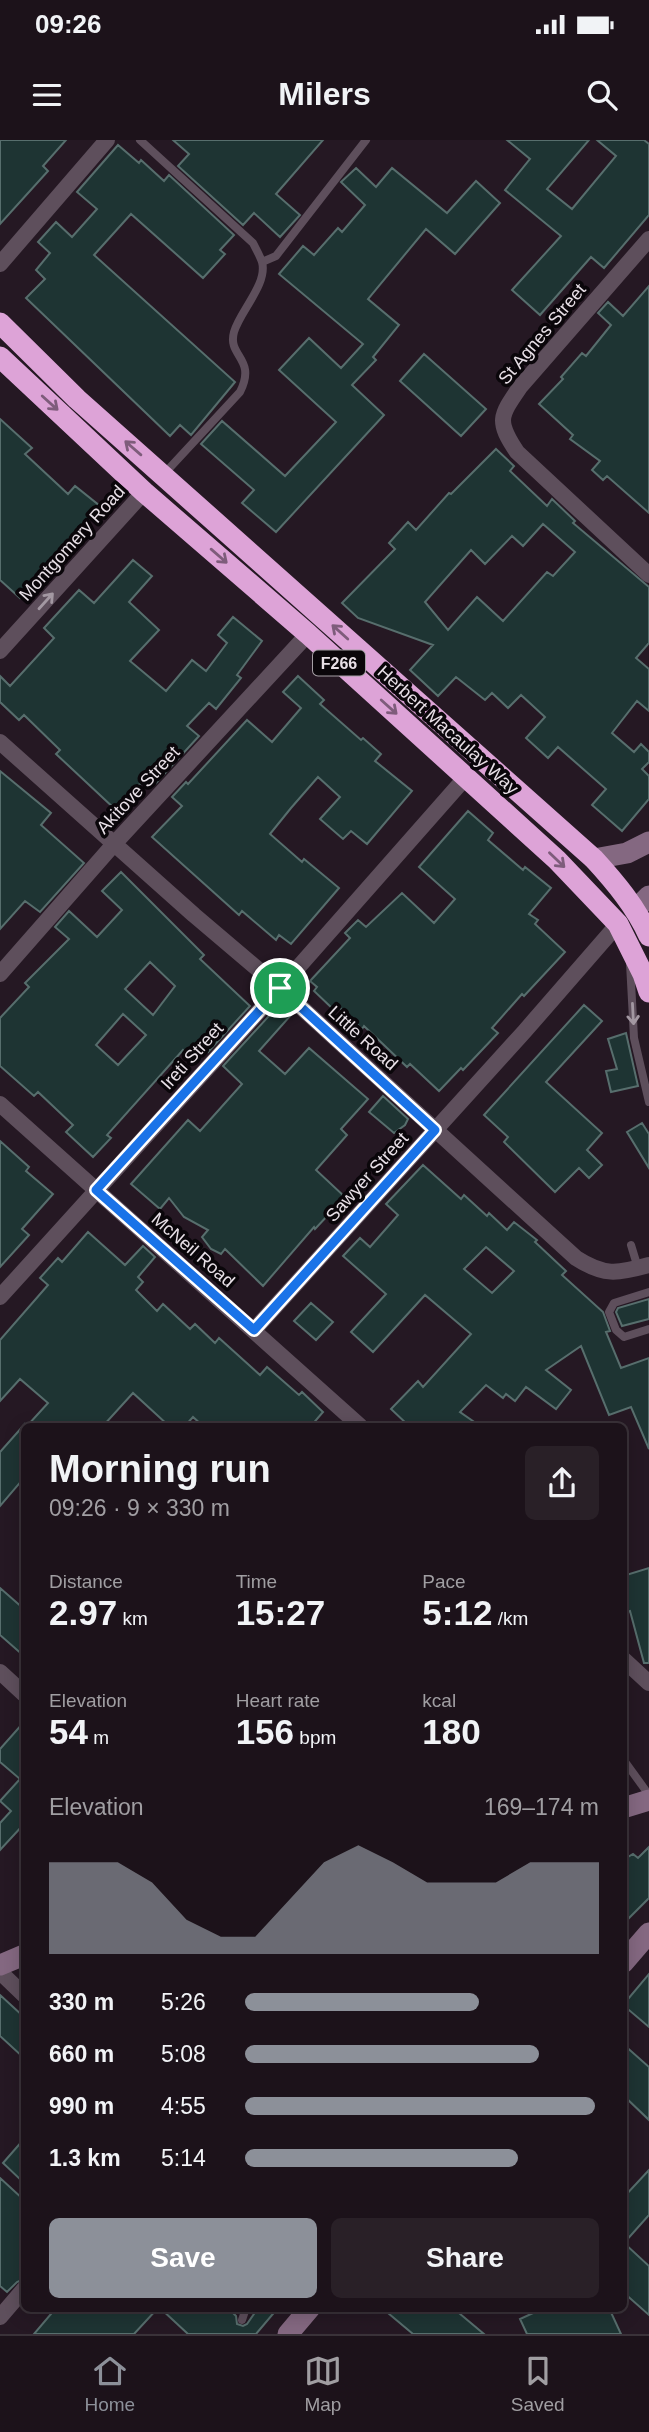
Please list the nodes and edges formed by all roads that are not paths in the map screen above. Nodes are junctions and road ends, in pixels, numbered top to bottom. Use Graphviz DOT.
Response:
graph roads {
  1 [pos="107,140"];
  2 [pos="140,140"];
  3 [pos="366,140"];
  4 [pos="649,239"];
  5 [pos="262,262"];
  6 [pos="0,264"];
  7 [pos="0,323"];
  8 [pos="0,357"];
  9 [pos="163,474"];
  10 [pos="144,492"];
  11 [pos="646,567"];
  12 [pos="308,634"];
  13 [pos="0,652"];
  14 [pos="0,743"];
  15 [pos="466,777"];
  16 [pos="649,842"];
  17 [pos="114,844"];
  18 [pos="594,859"];
  19 [pos="645,916"];
  20 [pos="618,924"];
  21 [pos="629,946"];
  22 [pos="0,974"];
  23 [pos="280,988"];
  24 [pos="649,992"];
  25 [pos="649,1102"];
  26 [pos="0,1104"];
  27 [pos="435,1130"];
  28 [pos="96,1190"];
  29 [pos="631,1245"];
  30 [pos="643,1266"];
  31 [pos="649,1292"];
  32 [pos="0,1297"];
  33 [pos="649,1329"];
  34 [pos="254,1330"];
  35 [pos="357,1423"];
  36 [pos="627,1663"];
  37 [pos="0,1672"];
  38 [pos="649,1683"];
  39 [pos="21,1691"];
  40 [pos="627,1765"];
  41 [pos="649,1798"];
  42 [pos="627,1806"];
  43 [pos="649,1933"];
  44 [pos="21,1956"];
  45 [pos="627,1958"];
  46 [pos="0,1965"];
  47 [pos="0,1972"];
  48 [pos="21,1992"];
  49 [pos="21,2292"];
  50 [pos="245,2312"];
  51 [pos="307,2312"];
  52 [pos="0,2317"];
  53 [pos="242,2320"];
  54 [pos="288,2334"];
  1 -- 6 [label="street"];
  2 -- 5 [label="lane"];
  3 -- 5 [label="lane"];
  4 -- 11 [label="street, St Agnes Street"];
  5 -- 9 [label="lane"];
  9 -- 7 [label="highway, Herbert Macaulay Way / F266, one-way"];
  8 -- 10 [label="highway, Herbert Macaulay Way / F266, one-way"];
  18 -- 9 [label="highway, Herbert Macaulay Way / F266, one-way"];
  10 -- 12 [label="highway, Herbert Macaulay Way / F266, one-way"];
  13 -- 10 [label="street, Montgomery Road, one-way"];
  12 -- 15 [label="highway, Herbert Macaulay Way / F266, one-way"];
  12 -- 17 [label="street, Akitove Street"];
  14 -- 17 [label="street, Little Road"];
  15 -- 20 [label="highway, Herbert Macaulay Way / F266, one-way"];
  15 -- 23 [label="street, Ireti Street"];
  16 -- 18 [label="street"];
  17 -- 22 [label="street, Akitove Street"];
  17 -- 23 [label="street, Little Road"];
  18 -- 19 [label="highway, Herbert Macaulay Way / F266"];
  20 -- 21 [label="highway, Herbert Macaulay Way / F266"];
  20 -- 27 [label="street, Sawyer Street"];
  21 -- 24 [label="highway, Herbert Macaulay Way / F266"];
  21 -- 25 [label="lane, one-way"];
  23 -- 27 [label="street, Little Road"];
  23 -- 28 [label="street, Ireti Street"];
  26 -- 28 [label="street, McNeil Road"];
  27 -- 30 [label="street, Little Road"];
  27 -- 34 [label="street, Sawyer Street"];
  28 -- 32 [label="street, Ireti Street"];
  28 -- 34 [label="street, McNeil Road"];
  29 -- 30 [label="lane"];
  31 -- 33 [label="lane"];
  34 -- 35 [label="street, McNeil Road"];
  36 -- 38 [label="street"];
  37 -- 39 [label="street"];
  40 -- 41 [label="lane"];
  41 -- 42 [label="street"];
  43 -- 45 [label="street"];
  44 -- 46 [label="street"];
  47 -- 48 [label="street"];
  49 -- 52 [label="street"];
  50 -- 53 [label="lane"];
  51 -- 54 [label="street"];
}
